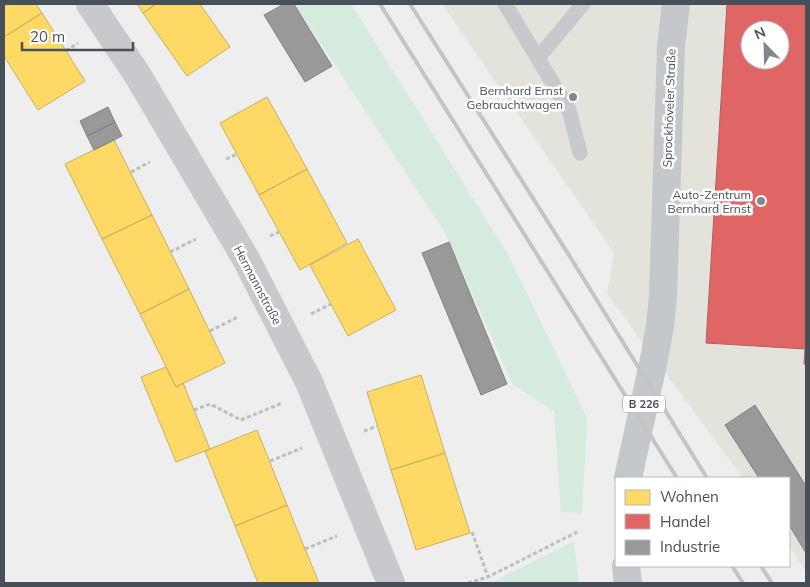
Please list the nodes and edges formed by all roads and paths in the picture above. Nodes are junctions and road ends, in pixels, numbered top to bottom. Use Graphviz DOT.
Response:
graph roads {
  1 [pos="90,4"];
  2 [pos="505,4"];
  3 [pos="583,4"];
  4 [pos="676,4"];
  5 [pos="538,58"];
  6 [pos="580,153"];
  7 [pos="312,391"];
  8 [pos="194,410"];
  9 [pos="628,477"];
  10 [pos="472,532"];
  11 [pos="579,532"];
  12 [pos="626,567"];
  13 [pos="488,577"];
  14 [pos="391,583"];
  15 [pos="468,583"];
  16 [pos="628,583"];
  1 -- 7 [label="street, Hermannstraße"];
  2 -- 5 [label="lane"];
  3 -- 5 [label="lane"];
  4 -- 9 [label="main road, Sprockhöveler Straße / B 226"];
  5 -- 6 [label="lane"];
  7 -- 8 [label="path"];
  7 -- 14 [label="street, Hermannstraße"];
  10 -- 13 [label="path"];
  11 -- 13 [label="path"];
  12 -- 16 [label="main road"];
  13 -- 15 [label="path"];
}
